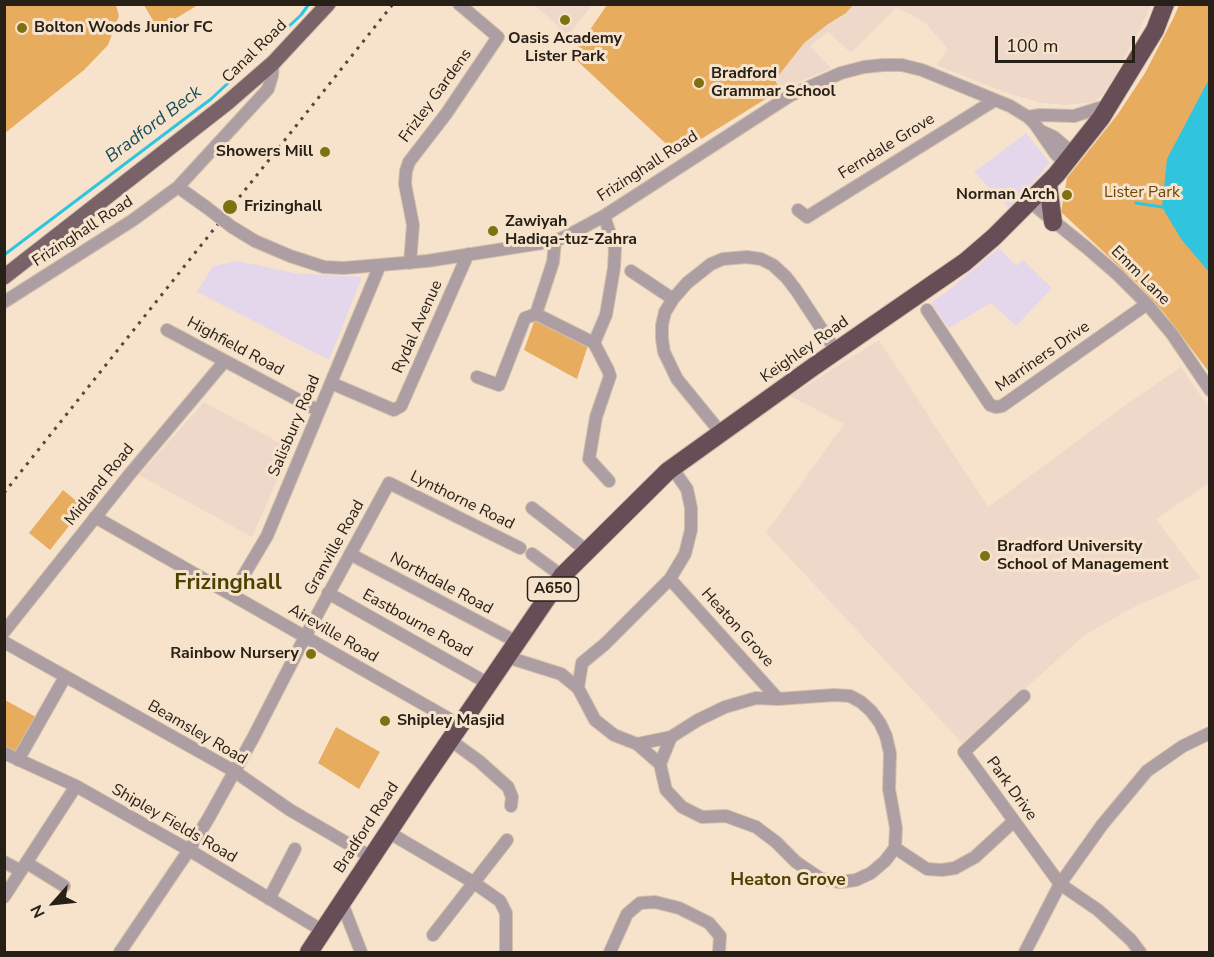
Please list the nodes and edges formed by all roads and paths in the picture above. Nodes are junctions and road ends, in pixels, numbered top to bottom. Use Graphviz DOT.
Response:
graph roads {
  1 [pos="328,4"];
  2 [pos="459,4"];
  3 [pos="1165,4"];
  4 [pos="273,63"];
  5 [pos="995,100"];
  6 [pos="1110,105"];
  7 [pos="1028,117"];
  8 [pos="1069,159"];
  9 [pos="1048,184"];
  10 [pos="178,187"];
  11 [pos="1029,202"];
  12 [pos="798,210"];
  13 [pos="603,216"];
  14 [pos="1053,222"];
  15 [pos="555,241"];
  16 [pos="468,254"];
  17 [pos="410,263"];
  18 [pos="380,265"];
  19 [pos="631,271"];
  20 [pos="4,277"];
  21 [pos="673,299"];
  22 [pos="4,302"];
  23 [pos="1147,304"];
  24 [pos="927,310"];
  25 [pos="536,314"];
  26 [pos="167,330"];
  27 [pos="594,343"];
  28 [pos="836,351"];
  29 [pos="224,362"];
  30 [pos="477,376"];
  31 [pos="331,383"];
  32 [pos="1209,390"];
  33 [pos="319,411"];
  34 [pos="721,433"];
  35 [pos="672,468"];
  36 [pos="609,481"];
  37 [pos="389,483"];
  38 [pos="532,508"];
  39 [pos="95,518"];
  40 [pos="520,548"];
  41 [pos="586,550"];
  42 [pos="350,554"];
  43 [pos="532,554"];
  44 [pos="562,576"];
  45 [pos="670,579"];
  46 [pos="328,593"];
  47 [pos="232,595"];
  48 [pos="4,632"];
  49 [pos="305,637"];
  50 [pos="4,642"];
  51 [pos="512,650"];
  52 [pos="582,663"];
  53 [pos="561,674"];
  54 [pos="65,677"];
  55 [pos="489,684"];
  56 [pos="578,688"];
  57 [pos="1024,696"];
  58 [pos="778,699"];
  59 [pos="455,733"];
  60 [pos="1209,733"];
  61 [pos="671,737"];
  62 [pos="637,744"];
  63 [pos="4,753"];
  64 [pos="18,760"];
  65 [pos="660,764"];
  66 [pos="234,771"];
  67 [pos="76,786"];
  68 [pos="511,806"];
  69 [pos="1014,821"];
  70 [pos="388,832"];
  71 [pos="507,840"];
  72 [pos="895,848"];
  73 [pos="295,849"];
  74 [pos="189,850"];
  75 [pos="371,857"];
  76 [pos="4,862"];
  77 [pos="24,867"];
  78 [pos="473,882"];
  79 [pos="1060,884"];
  80 [pos="64,886"];
  81 [pos="4,897"];
  82 [pos="269,899"];
  83 [pos="342,903"];
  84 [pos="323,932"];
  85 [pos="433,935"];
  86 [pos="120,952"];
  87 [pos="309,952"];
  88 [pos="361,952"];
  89 [pos="506,952"];
  90 [pos="610,952"];
  91 [pos="719,952"];
  92 [pos="1025,952"];
  93 [pos="1140,952"];
  1 -- 4 [label="main road, Canal Road"];
  2 -- 17 [label="street, Frizley Gardens"];
  3 -- 6 [label="highway, Keighley Road / A650"];
  4 -- 10 [label="street, Frizinghall Road"];
  4 -- 20 [label="main road, Canal Road"];
  5 -- 7 [label="street, Frizinghall Road"];
  5 -- 12 [label="street, Ferndale Grove"];
  5 -- 13 [label="street, Frizinghall Road"];
  6 -- 7 [label="street"];
  6 -- 8 [label="highway, Keighley Road / A650"];
  7 -- 8 [label="street, Frizinghall Road"];
  8 -- 9 [label="highway, Keighley Road / A650"];
  9 -- 11 [label="highway, Keighley Road / A650"];
  9 -- 14 [label="highway"];
  10 -- 18 [label="street, Frizinghall Road, bridge"];
  10 -- 22 [label="street, Frizinghall Road"];
  11 -- 14 [label="street, Emm Lane"];
  11 -- 28 [label="highway, Keighley Road / A650"];
  13 -- 15 [label="street, Frizinghall Road"];
  13 -- 27 [label="street"];
  14 -- 23 [label="street, Emm Lane"];
  15 -- 16 [label="street, Frizinghall Road"];
  15 -- 25 [label="street"];
  16 -- 17 [label="street, Frizinghall Road"];
  16 -- 31 [label="street, Rydal Avenue"];
  17 -- 18 [label="street, Frizinghall Road"];
  18 -- 31 [label="street, Salisbury Road"];
  19 -- 21 [label="street"];
  21 -- 28 [label="street"];
  21 -- 34 [label="street"];
  23 -- 24 [label="street, Marriners Drive"];
  23 -- 32 [label="street, Emm Lane"];
  25 -- 27 [label="street"];
  25 -- 30 [label="street"];
  26 -- 29 [label="street, Highfield Road"];
  27 -- 36 [label="street"];
  28 -- 34 [label="highway, Keighley Road / A650"];
  29 -- 33 [label="street, Highfield Road"];
  29 -- 39 [label="street, Midland Road"];
  31 -- 33 [label="street, Salisbury Road"];
  33 -- 47 [label="street, Salisbury Road"];
  34 -- 35 [label="highway, Keighley Road / A650"];
  35 -- 41 [label="highway, Keighley Road / A650"];
  35 -- 45 [label="street"];
  37 -- 40 [label="street, Lynthorne Road"];
  37 -- 42 [label="street, Granville Road"];
  38 -- 41 [label="street"];
  39 -- 47 [label="street, Aireville Road"];
  39 -- 48 [label="street, Midland Road"];
  41 -- 44 [label="highway, Keighley Road / A650"];
  42 -- 46 [label="street, Granville Road"];
  42 -- 51 [label="street, Northdale Road"];
  43 -- 44 [label="street"];
  44 -- 51 [label="highway, Keighley Road / A650"];
  45 -- 52 [label="street"];
  45 -- 58 [label="street, Heaton Grove"];
  46 -- 49 [label="street, Granville Road"];
  46 -- 55 [label="street, Eastbourne Road"];
  47 -- 49 [label="street, Aireville Road"];
  49 -- 59 [label="street, Aireville Road"];
  49 -- 66 [label="street, Granville Road"];
  50 -- 54 [label="street, Beamsley Road"];
  51 -- 53 [label="street"];
  51 -- 55 [label="highway, Keighley Road / A650"];
  52 -- 53 [label="street"];
  52 -- 56 [label="street"];
  53 -- 56 [label="street"];
  54 -- 64 [label="street"];
  54 -- 66 [label="street, Beamsley Road"];
  55 -- 59 [label="highway, Keighley Road / A650"];
  56 -- 62 [label="street"];
  57 -- 69 [label="street, Park Drive"];
  58 -- 61 [label="street"];
  58 -- 72 [label="street"];
  59 -- 68 [label="street, Aireville Road"];
  59 -- 70 [label="highway, Bradford Road / A650"];
  60 -- 79 [label="street"];
  61 -- 62 [label="street"];
  61 -- 65 [label="street"];
  62 -- 65 [label="street"];
  63 -- 64 [label="street, Shipley Fields Road"];
  64 -- 67 [label="street, Shipley Fields Road"];
  65 -- 72 [label="street"];
  66 -- 74 [label="street, Granville Road"];
  66 -- 75 [label="street, Beamsley Road"];
  67 -- 74 [label="street, Shipley Fields Road"];
  67 -- 77 [label="street"];
  69 -- 72 [label="street"];
  69 -- 79 [label="street, Park Drive"];
  70 -- 75 [label="highway, Bradford Road / A650"];
  70 -- 78 [label="street"];
  71 -- 78 [label="street"];
  73 -- 82 [label="street"];
  74 -- 82 [label="street, Shipley Fields Road"];
  74 -- 86 [label="street, Granville Road"];
  75 -- 83 [label="highway, Bradford Road / A650"];
  76 -- 77 [label="street"];
  77 -- 80 [label="street"];
  77 -- 81 [label="street"];
  78 -- 85 [label="street"];
  78 -- 89 [label="street"];
  79 -- 92 [label="street"];
  79 -- 93 [label="street, Park Drive"];
  82 -- 84 [label="street, Shipley Fields Road"];
  83 -- 84 [label="highway, Bradford Road / A650"];
  83 -- 88 [label="street"];
  84 -- 87 [label="highway, Bradford Road / A650"];
  90 -- 91 [label="street"];
}
